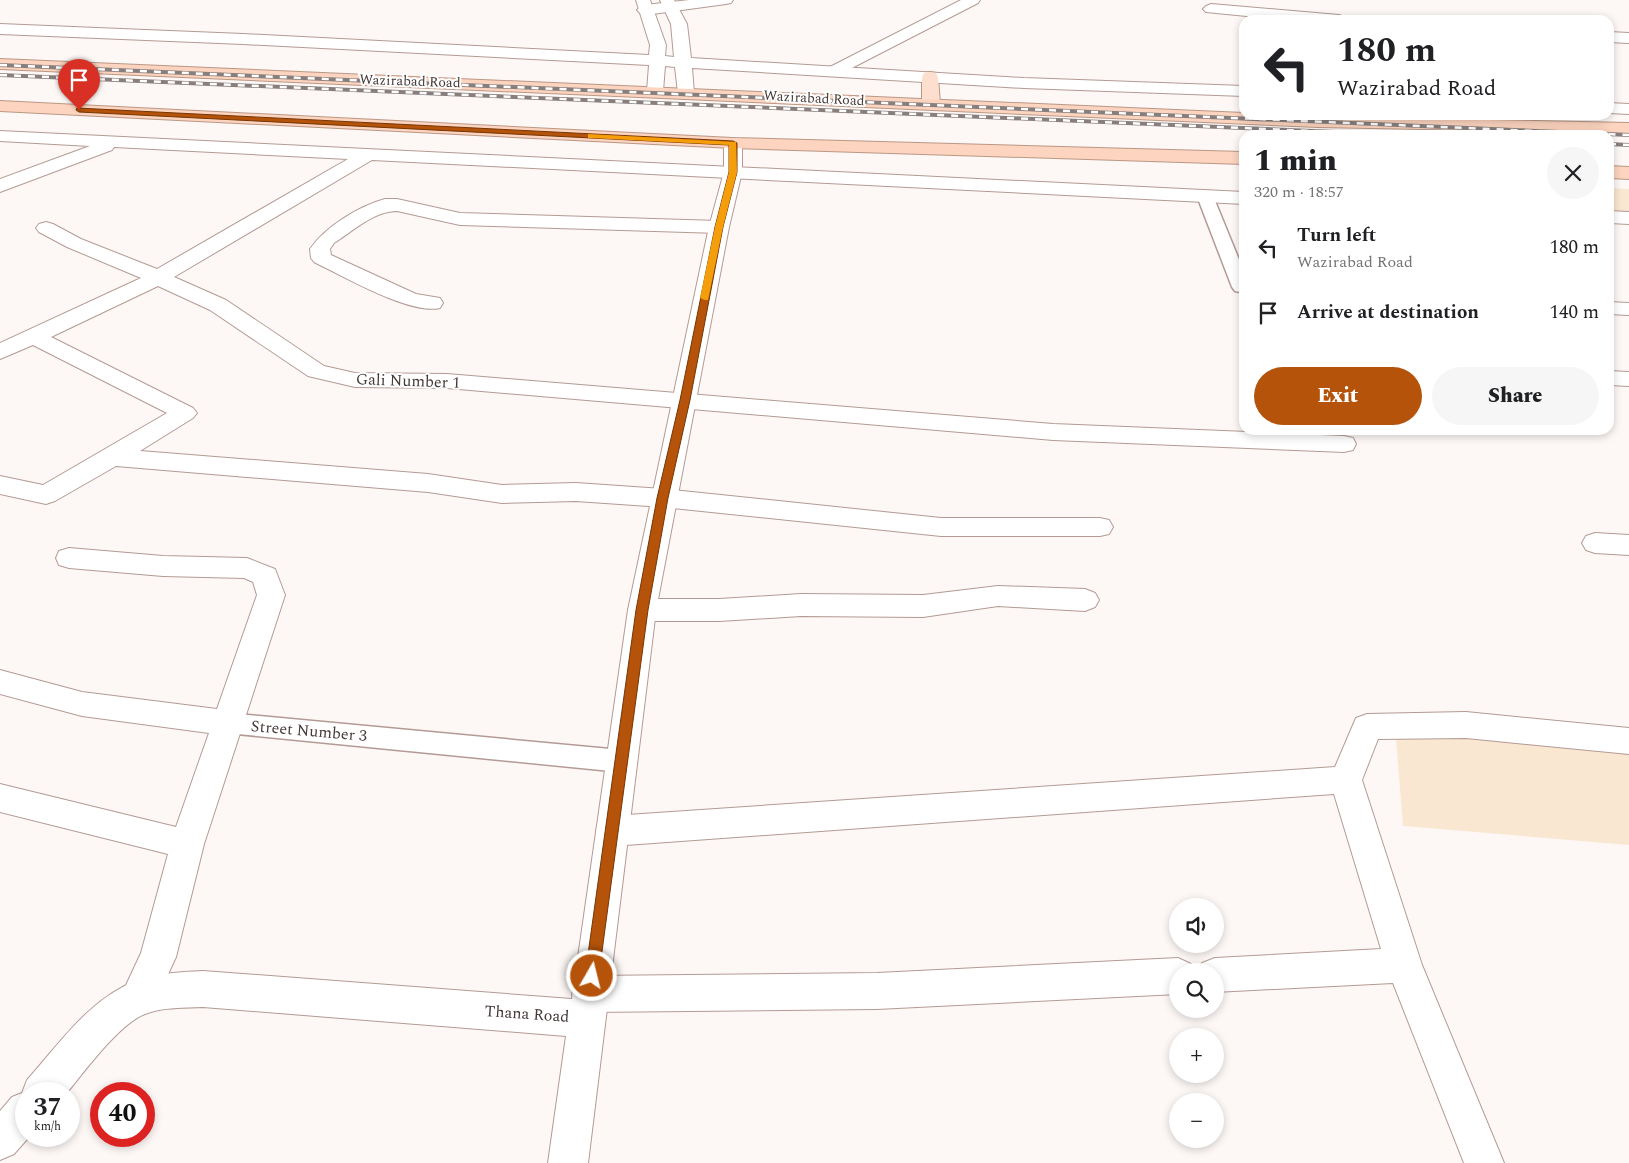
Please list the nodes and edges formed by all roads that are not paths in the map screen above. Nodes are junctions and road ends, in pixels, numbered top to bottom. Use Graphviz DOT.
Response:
graph roads {
  1 [pos="726,0"];
  2 [pos="973,0"];
  3 [pos="669,4"];
  4 [pos="1214,4"];
  5 [pos="644,5"];
  6 [pos="1285,15"];
  7 [pos="0,29"];
  8 [pos="1614,37"];
  9 [pos="1629,38"];
  10 [pos="657,60"];
  11 [pos="684,62"];
  12 [pos="0,64"];
  13 [pos="834,71"];
  14 [pos="930,77"];
  15 [pos="655,91"];
  16 [pos="1239,91"];
  17 [pos="686,93"];
  18 [pos="931,104"];
  19 [pos="0,106"];
  20 [pos="1614,108"];
  21 [pos="1629,109"];
  22 [pos="1239,118"];
  23 [pos="1275,120"];
  24 [pos="1629,128"];
  25 [pos="0,136"];
  26 [pos="118,142"];
  27 [pos="733,143"];
  28 [pos="369,154"];
  29 [pos="1239,158"];
  30 [pos="733,172"];
  31 [pos="1614,172"];
  32 [pos="1629,173"];
  33 [pos="0,186"];
  34 [pos="1205,196"];
  35 [pos="1239,198"];
  36 [pos="1614,217"];
  37 [pos="1629,218"];
  38 [pos="719,227"];
  39 [pos="46,228"];
  40 [pos="157,278"];
  41 [pos="1239,282"];
  42 [pos="432,304"];
  43 [pos="1614,308"];
  44 [pos="1629,309"];
  45 [pos="32,336"];
  46 [pos="0,352"];
  47 [pos="1614,378"];
  48 [pos="1629,379"];
  49 [pos="685,400"];
  50 [pos="1344,444"];
  51 [pos="112,458"];
  52 [pos="0,485"];
  53 [pos="662,498"];
  54 [pos="1100,527"];
  55 [pos="1595,543"];
  56 [pos="1629,545"];
  57 [pos="69,558"];
  58 [pos="1085,600"];
  59 [pos="642,610"];
  60 [pos="0,682"];
  61 [pos="227,723"];
  62 [pos="1629,741"];
  63 [pos="621,761"];
  64 [pos="1346,780"];
  65 [pos="0,798"];
  66 [pos="612,831"];
  67 [pos="187,844"];
  68 [pos="1404,965"];
  69 [pos="1224,975"];
  70 [pos="1169,976"];
  71 [pos="138,998"];
  72 [pos="588,1006"];
  73 [pos="52,1082"];
  74 [pos="15,1123"];
  75 [pos="0,1140"];
  76 [pos="568,1163"];
  77 [pos="1484,1163"];
  1 -- 3 [label="street"];
  2 -- 13 [label="street"];
  3 -- 5 [label="street"];
  3 -- 11 [label="street"];
  4 -- 6 [label="street"];
  5 -- 10 [label="street"];
  7 -- 10 [label="street"];
  8 -- 9 [label="street"];
  10 -- 11 [label="street"];
  10 -- 15 [label="street"];
  11 -- 13 [label="street"];
  11 -- 17 [label="street"];
  12 -- 15 [label="highway, Wazirabad Road"];
  13 -- 14 [label="street"];
  14 -- 16 [label="street"];
  14 -- 18 [label="main road"];
  15 -- 17 [label="highway, Wazirabad Road"];
  17 -- 18 [label="highway, Wazirabad Road"];
  18 -- 22 [label="highway, Wazirabad Road"];
  19 -- 27 [label="highway"];
  20 -- 21 [label="street"];
  23 -- 24 [label="highway, Wazirabad Road"];
  25 -- 26 [label="street"];
  26 -- 28 [label="street"];
  26 -- 33 [label="street"];
  27 -- 29 [label="highway"];
  27 -- 30 [label="street, Thana Road"];
  28 -- 30 [label="street"];
  28 -- 40 [label="street"];
  30 -- 34 [label="street"];
  30 -- 38 [label="street, Thana Road"];
  31 -- 32 [label="highway"];
  34 -- 35 [label="street"];
  34 -- 41 [label="lane"];
  36 -- 37 [label="street"];
  38 -- 42 [label="street"];
  38 -- 49 [label="street, Thana Road"];
  39 -- 40 [label="street, Gali Number 1"];
  40 -- 45 [label="street"];
  40 -- 49 [label="street, Gali Number 1"];
  43 -- 44 [label="street"];
  45 -- 46 [label="street"];
  45 -- 51 [label="street"];
  47 -- 48 [label="street"];
  49 -- 50 [label="street, Gali Number 1"];
  49 -- 53 [label="street, Thana Road"];
  51 -- 52 [label="street"];
  51 -- 53 [label="street"];
  53 -- 54 [label="street"];
  53 -- 59 [label="street, Thana Road"];
  55 -- 56 [label="street"];
  57 -- 61 [label="street"];
  58 -- 59 [label="street"];
  59 -- 63 [label="street, Thana Road"];
  60 -- 61 [label="street, Street Number 3"];
  61 -- 63 [label="lane, Street Number 3"];
  61 -- 67 [label="street"];
  62 -- 64 [label="street"];
  63 -- 66 [label="street, Thana Road"];
  64 -- 66 [label="street"];
  64 -- 68 [label="street"];
  65 -- 67 [label="street"];
  66 -- 72 [label="street, Thana Road"];
  67 -- 71 [label="street"];
  68 -- 69 [label="street"];
  68 -- 77 [label="street"];
  70 -- 72 [label="street"];
  71 -- 72 [label="street, Thana Road"];
  71 -- 73 [label="street, Thana Road"];
  72 -- 76 [label="street"];
  74 -- 75 [label="street"];
}
